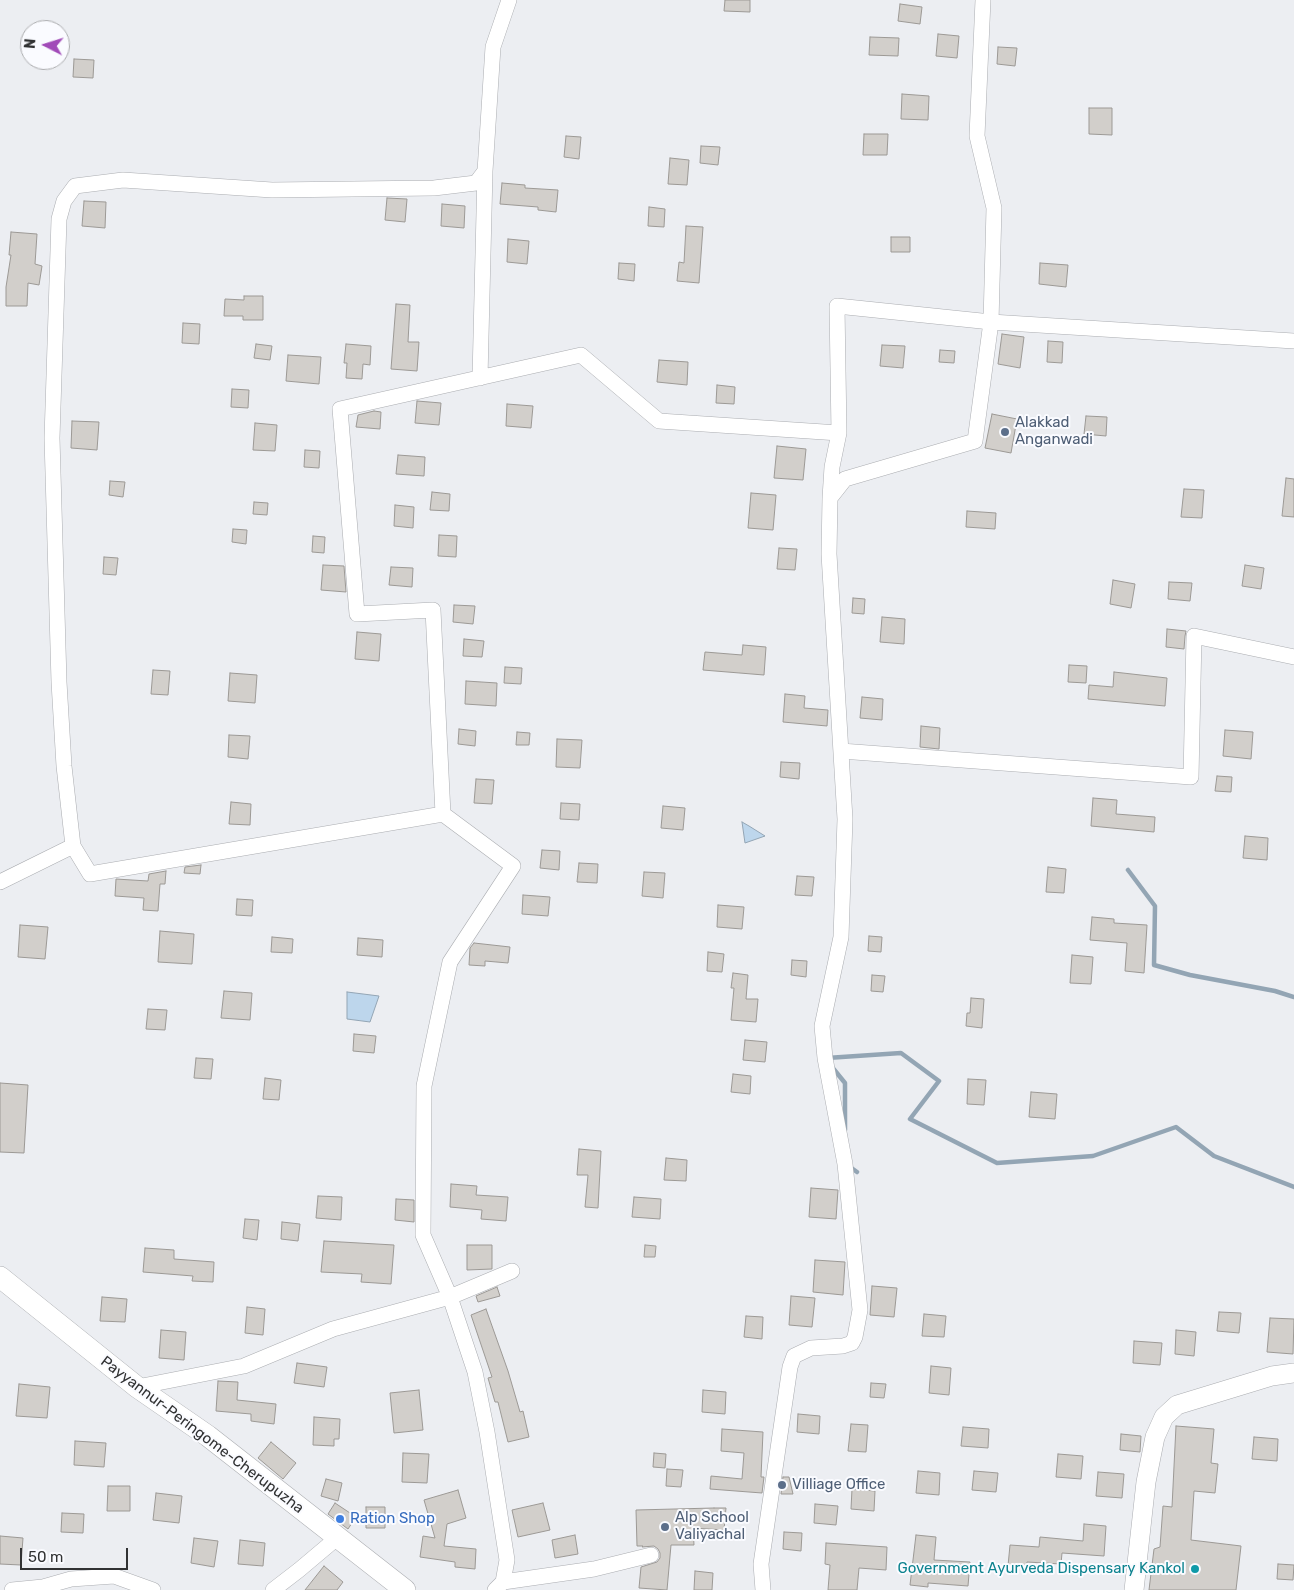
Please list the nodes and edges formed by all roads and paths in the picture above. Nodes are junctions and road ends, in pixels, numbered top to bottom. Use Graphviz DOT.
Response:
graph roads {
  1 [pos="510,0"];
  2 [pos="983,0"];
  3 [pos="485,172"];
  4 [pos="991,322"];
  5 [pos="1294,341"];
  6 [pos="480,378"];
  7 [pos="839,433"];
  8 [pos="830,498"];
  9 [pos="1294,657"];
  10 [pos="842,751"];
  11 [pos="443,814"];
  12 [pos="73,846"];
  13 [pos="0,882"];
  14 [pos="512,1270"];
  15 [pos="0,1277"];
  16 [pos="450,1297"];
  17 [pos="1294,1373"];
  18 [pos="137,1387"];
  19 [pos="337,1538"];
  20 [pos="651,1555"];
  21 [pos="499,1586"];
  22 [pos="12,1590"];
  23 [pos="153,1590"];
  24 [pos="273,1590"];
  25 [pos="406,1590"];
  26 [pos="763,1590"];
  27 [pos="1134,1590"];
  1 -- 3 [label="street"];
  2 -- 4 [label="street"];
  3 -- 6 [label="street"];
  3 -- 12 [label="street"];
  4 -- 5 [label="street"];
  4 -- 7 [label="street"];
  4 -- 8 [label="street"];
  6 -- 7 [label="street"];
  6 -- 11 [label="street"];
  7 -- 8 [label="street"];
  8 -- 10 [label="street"];
  9 -- 10 [label="street"];
  10 -- 26 [label="street"];
  11 -- 12 [label="street"];
  11 -- 16 [label="street"];
  12 -- 13 [label="street"];
  14 -- 16 [label="street"];
  15 -- 18 [label="main road, Payyannur-Peringome-Cherupuzha"];
  16 -- 18 [label="street"];
  16 -- 21 [label="street"];
  17 -- 27 [label="street"];
  18 -- 19 [label="main road, Payyannur-Peringome-Cherupuzha"];
  19 -- 24 [label="street"];
  19 -- 25 [label="main road, Payyannur-Peringome-Cherupuzha"];
  20 -- 21 [label="street"];
  22 -- 23 [label="street"];
}
